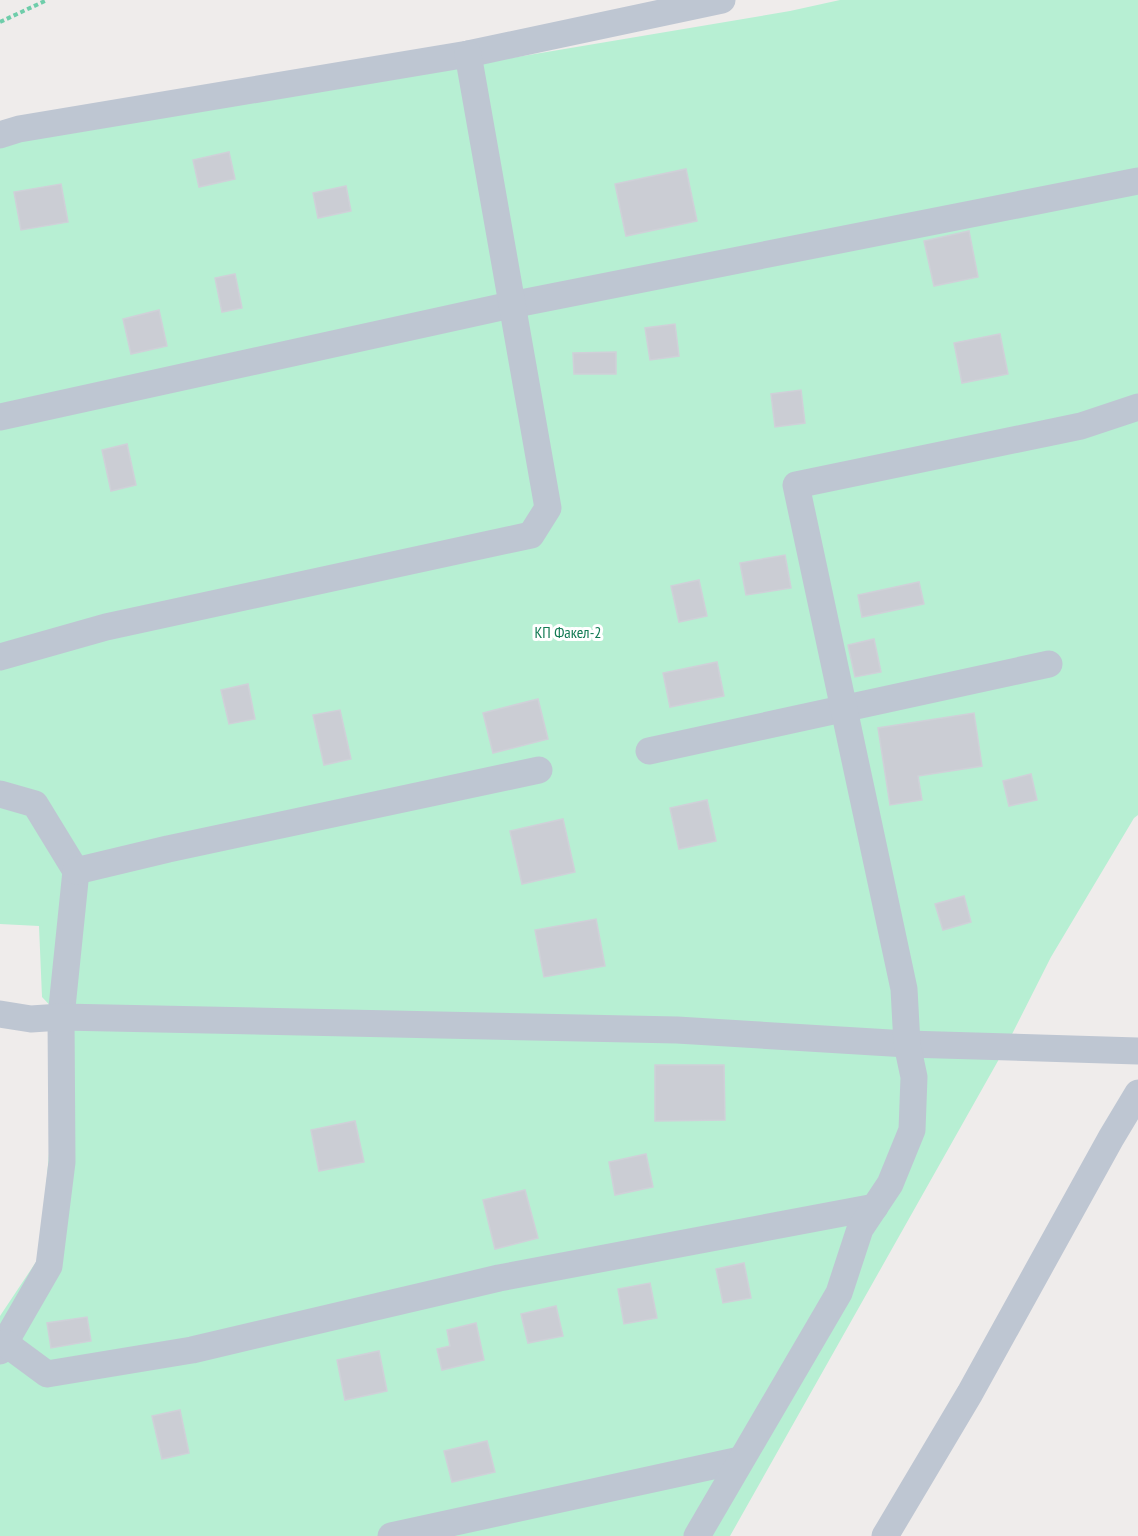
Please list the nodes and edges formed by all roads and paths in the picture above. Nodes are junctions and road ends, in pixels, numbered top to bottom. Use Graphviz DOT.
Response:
graph roads {
  1 [pos="47,0"];
  2 [pos="722,0"];
  3 [pos="0,22"];
  4 [pos="468,54"];
  5 [pos="0,135"];
  6 [pos="1138,181"];
  7 [pos="511,305"];
  8 [pos="1138,407"];
  9 [pos="0,417"];
  10 [pos="0,657"];
  11 [pos="1049,664"];
  12 [pos="844,708"];
  13 [pos="649,751"];
  14 [pos="540,771"];
  15 [pos="0,794"];
  16 [pos="76,871"];
  17 [pos="0,1014"];
  18 [pos="61,1017"];
  19 [pos="907,1044"];
  20 [pos="1138,1051"];
  21 [pos="1138,1093"];
  22 [pos="875,1207"];
  23 [pos="2,1347"];
  24 [pos="740,1460"];
  25 [pos="392,1536"];
  26 [pos="697,1536"];
  27 [pos="885,1536"];
  1 -- 3 [label="path"];
  2 -- 4 [label="street"];
  4 -- 5 [label="street"];
  4 -- 7 [label="street"];
  6 -- 7 [label="street"];
  7 -- 9 [label="street"];
  7 -- 10 [label="street"];
  8 -- 12 [label="street"];
  11 -- 12 [label="street"];
  12 -- 13 [label="street"];
  12 -- 19 [label="street"];
  14 -- 16 [label="street"];
  15 -- 16 [label="street"];
  16 -- 18 [label="street"];
  17 -- 18 [label="street"];
  18 -- 19 [label="street"];
  18 -- 23 [label="street"];
  19 -- 20 [label="street"];
  19 -- 22 [label="street"];
  21 -- 27 [label="street"];
  22 -- 23 [label="street"];
  22 -- 24 [label="street"];
  24 -- 25 [label="street"];
  24 -- 26 [label="street"];
}
